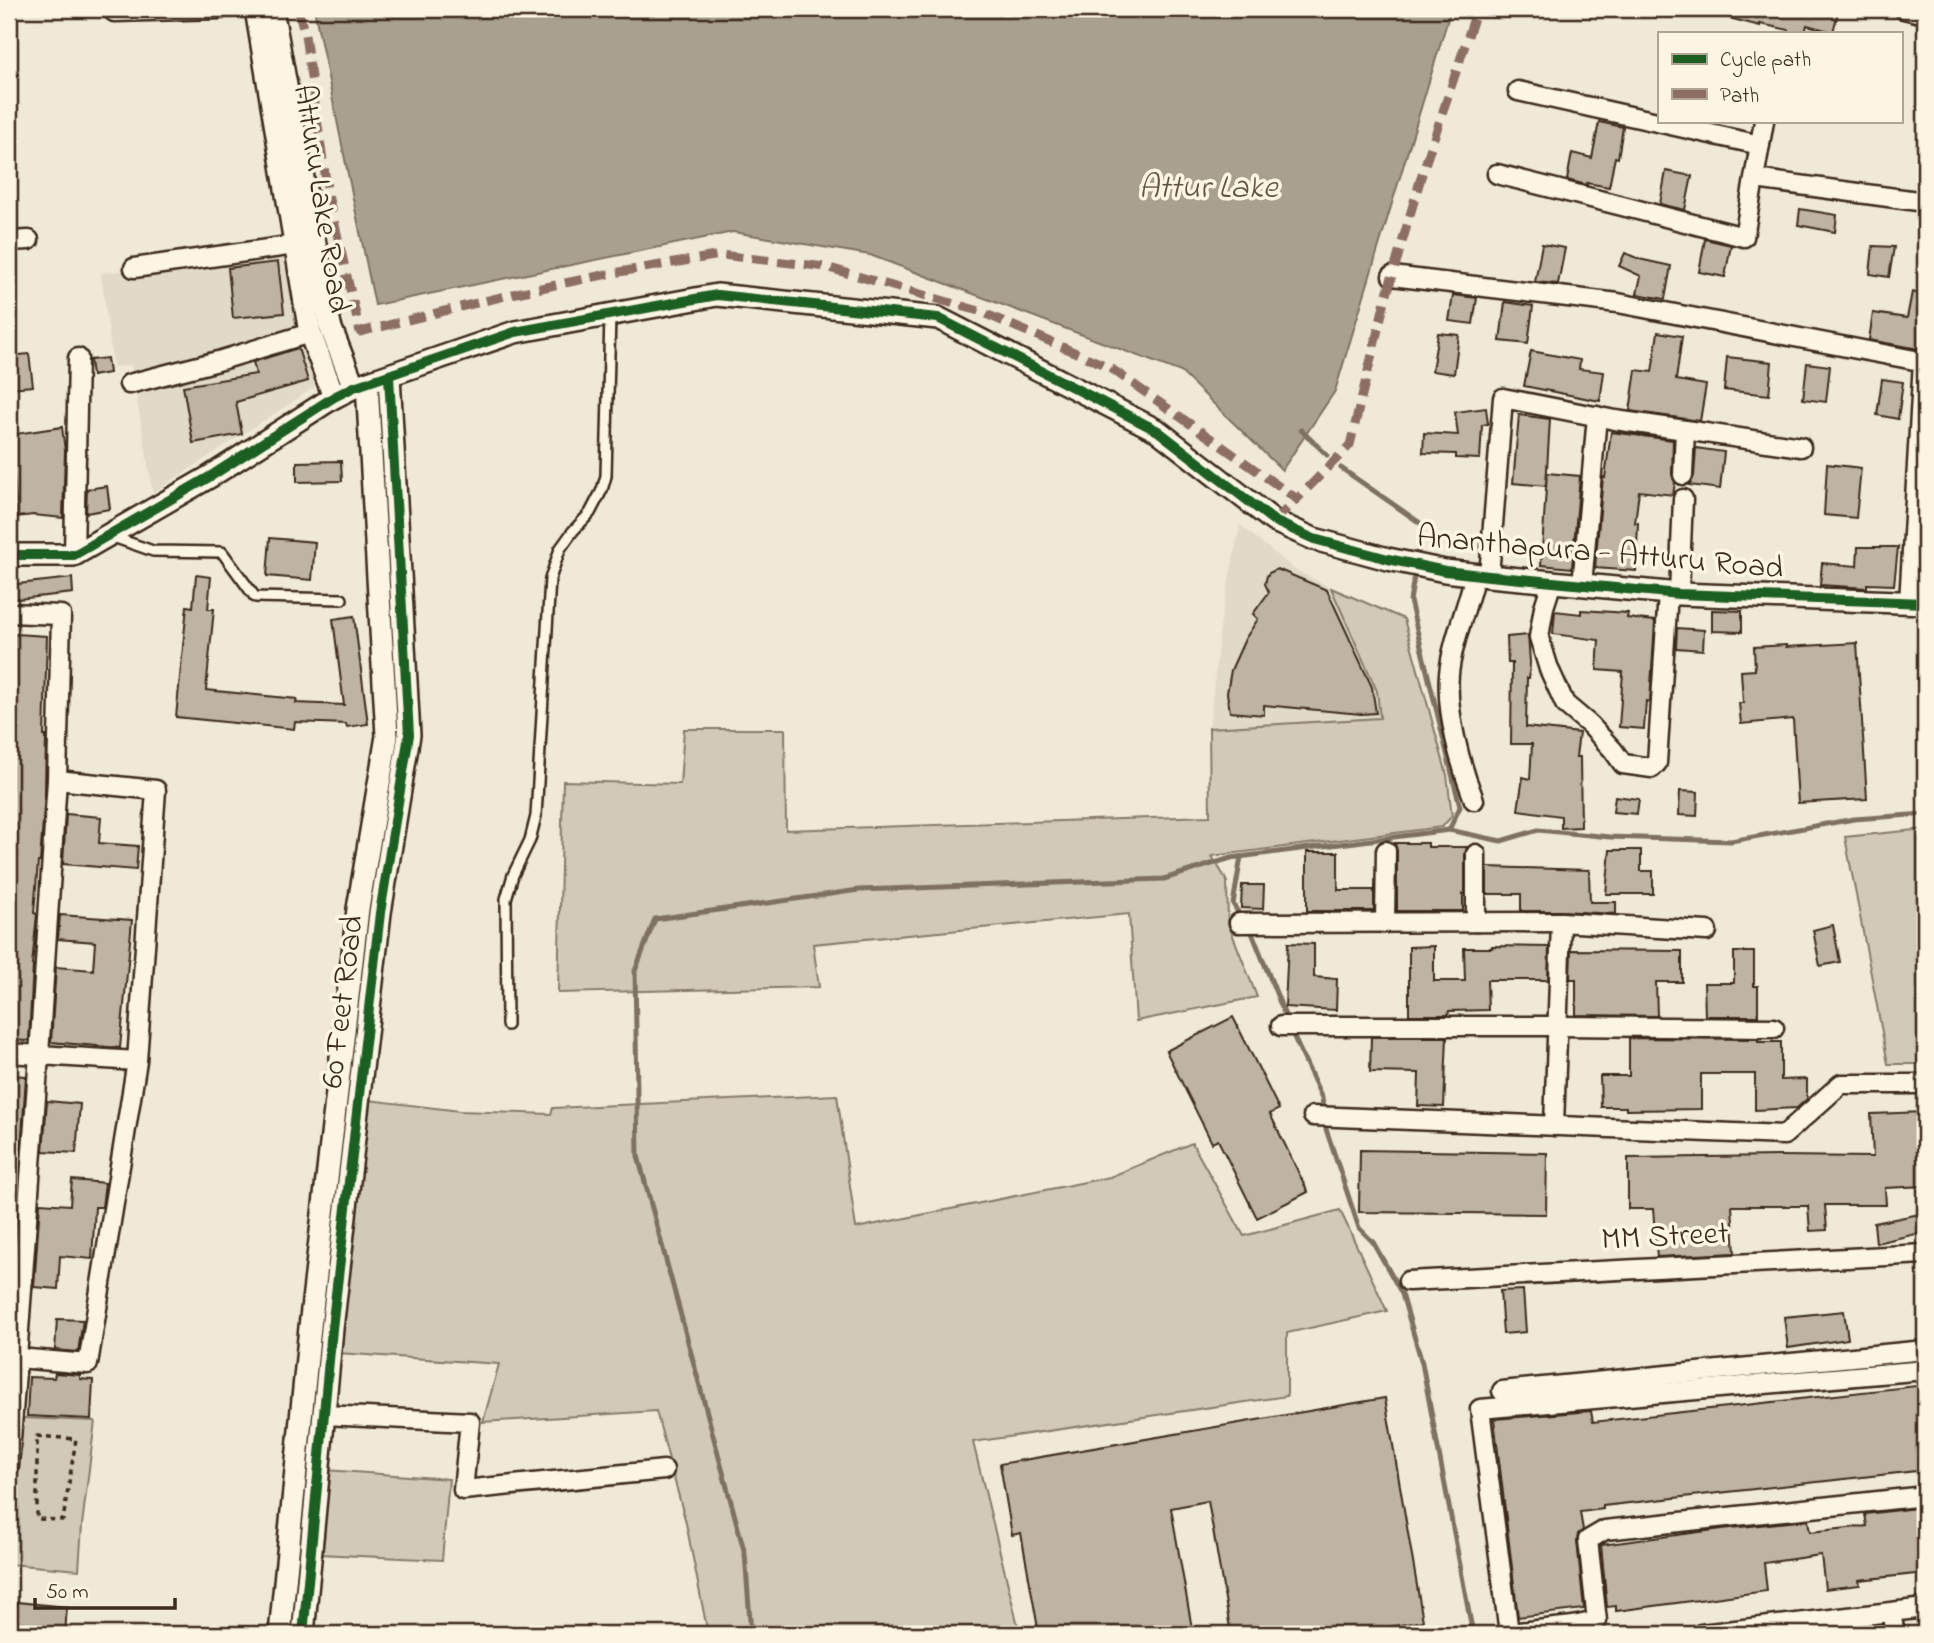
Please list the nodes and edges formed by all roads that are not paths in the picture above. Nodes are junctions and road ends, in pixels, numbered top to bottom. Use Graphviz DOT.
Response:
graph roads {
  1 [pos="220,9"];
  2 [pos="256,9"];
  3 [pos="272,9"];
  4 [pos="1904,9"];
  5 [pos="114,12"];
  6 [pos="1925,15"];
  7 [pos="1518,91"];
  8 [pos="1764,122"];
  9 [pos="1760,145"];
  10 [pos="1497,174"];
  11 [pos="1755,179"];
  12 [pos="1925,202"];
  13 [pos="29,240"];
  14 [pos="9,241"];
  15 [pos="295,245"];
  16 [pos="134,268"];
  17 [pos="1392,276"];
  18 [pos="610,315"];
  19 [pos="310,333"];
  20 [pos="78,358"];
  21 [pos="1924,362"];
  22 [pos="389,376"];
  23 [pos="129,384"];
  24 [pos="361,385"];
  25 [pos="334,397"];
  26 [pos="1597,416"];
  27 [pos="1685,430"];
  28 [pos="1801,447"];
  29 [pos="1683,475"];
  30 [pos="1683,499"];
  31 [pos="108,535"];
  32 [pos="9,555"];
  33 [pos="74,555"];
  34 [pos="1482,575"];
  35 [pos="1552,582"];
  36 [pos="1582,585"];
  37 [pos="1674,594"];
  38 [pos="342,599"];
  39 [pos="1917,603"];
  40 [pos="9,613"];
  41 [pos="57,780"];
  42 [pos="1475,800"];
  43 [pos="1386,851"];
  44 [pos="1476,854"];
  45 [pos="1476,922"];
  46 [pos="1561,922"];
  47 [pos="1238,923"];
  48 [pos="1385,923"];
  49 [pos="1707,931"];
  50 [pos="507,1025"];
  51 [pos="1281,1026"];
  52 [pos="1557,1026"];
  53 [pos="1774,1028"];
  54 [pos="9,1053"];
  55 [pos="39,1055"];
  56 [pos="137,1061"];
  57 [pos="1925,1084"];
  58 [pos="1313,1115"];
  59 [pos="1554,1126"];
  60 [pos="1925,1254"];
  61 [pos="1408,1282"];
  62 [pos="1925,1350"];
  63 [pos="13,1358"];
  64 [pos="1925,1370"];
  65 [pos="1502,1391"];
  66 [pos="324,1415"];
  67 [pos="9,1466"];
  68 [pos="664,1470"];
  69 [pos="1925,1496"];
  70 [pos="1925,1608"];
  71 [pos="1554,1631"];
  72 [pos="281,1634"];
  73 [pos="303,1634"];
  74 [pos="1701,1634"];
  1 -- 5 [label="street"];
  2 -- 15 [label="street, Atturu Lake Road"];
  3 -- 24 [label="street, Atturu Lake Road"];
  4 -- 6 [label="street"];
  7 -- 9 [label="street"];
  8 -- 9 [label="street"];
  9 -- 11 [label="street"];
  10 -- 11 [label="street"];
  11 -- 12 [label="street"];
  13 -- 14 [label="street"];
  15 -- 16 [label="street"];
  15 -- 19 [label="street, Atturu Lake Road"];
  17 -- 21 [label="street"];
  18 -- 22 [label="street, Ananthapura - Atturu Road"];
  18 -- 34 [label="street, Ananthapura - Atturu Road"];
  18 -- 50 [label="lane"];
  19 -- 23 [label="street"];
  19 -- 25 [label="street, Atturu Lake Road"];
  20 -- 33 [label="street"];
  21 -- 39 [label="street"];
  22 -- 24 [label="street, Ananthapura - Atturu Road"];
  22 -- 66 [label="street, 60 Feet Road"];
  24 -- 25 [label="street, Ananthapura - Atturu Road"];
  24 -- 72 [label="street, 60 Feet Road"];
  25 -- 31 [label="street, Ananthapura - Atturu Road"];
  26 -- 27 [label="street"];
  26 -- 34 [label="street"];
  26 -- 36 [label="street"];
  27 -- 28 [label="street"];
  27 -- 29 [label="street"];
  30 -- 37 [label="street"];
  31 -- 33 [label="street, Ananthapura - Atturu Road"];
  31 -- 38 [label="lane"];
  32 -- 33 [label="street"];
  34 -- 35 [label="street, Ananthapura - Atturu Road"];
  34 -- 42 [label="street"];
  35 -- 36 [label="street, Ananthapura - Atturu Road"];
  35 -- 37 [label="street"];
  36 -- 37 [label="street, Ananthapura - Atturu Road"];
  37 -- 39 [label="street, Ananthapura - Atturu Road"];
  40 -- 41 [label="street"];
  41 -- 55 [label="street"];
  41 -- 56 [label="street"];
  43 -- 48 [label="street"];
  44 -- 45 [label="street"];
  45 -- 46 [label="street"];
  45 -- 48 [label="street"];
  46 -- 49 [label="street"];
  46 -- 52 [label="street"];
  47 -- 48 [label="street"];
  51 -- 52 [label="street"];
  52 -- 53 [label="street"];
  52 -- 59 [label="street"];
  54 -- 55 [label="street"];
  55 -- 56 [label="street"];
  55 -- 63 [label="street"];
  56 -- 63 [label="street"];
  57 -- 59 [label="street"];
  58 -- 59 [label="street"];
  60 -- 61 [label="street, MM Street"];
  62 -- 65 [label="street"];
  63 -- 67 [label="street"];
  64 -- 71 [label="street"];
  66 -- 68 [label="street"];
  66 -- 73 [label="street, 60 Feet Road"];
  69 -- 71 [label="street"];
  70 -- 74 [label="street"];
}
